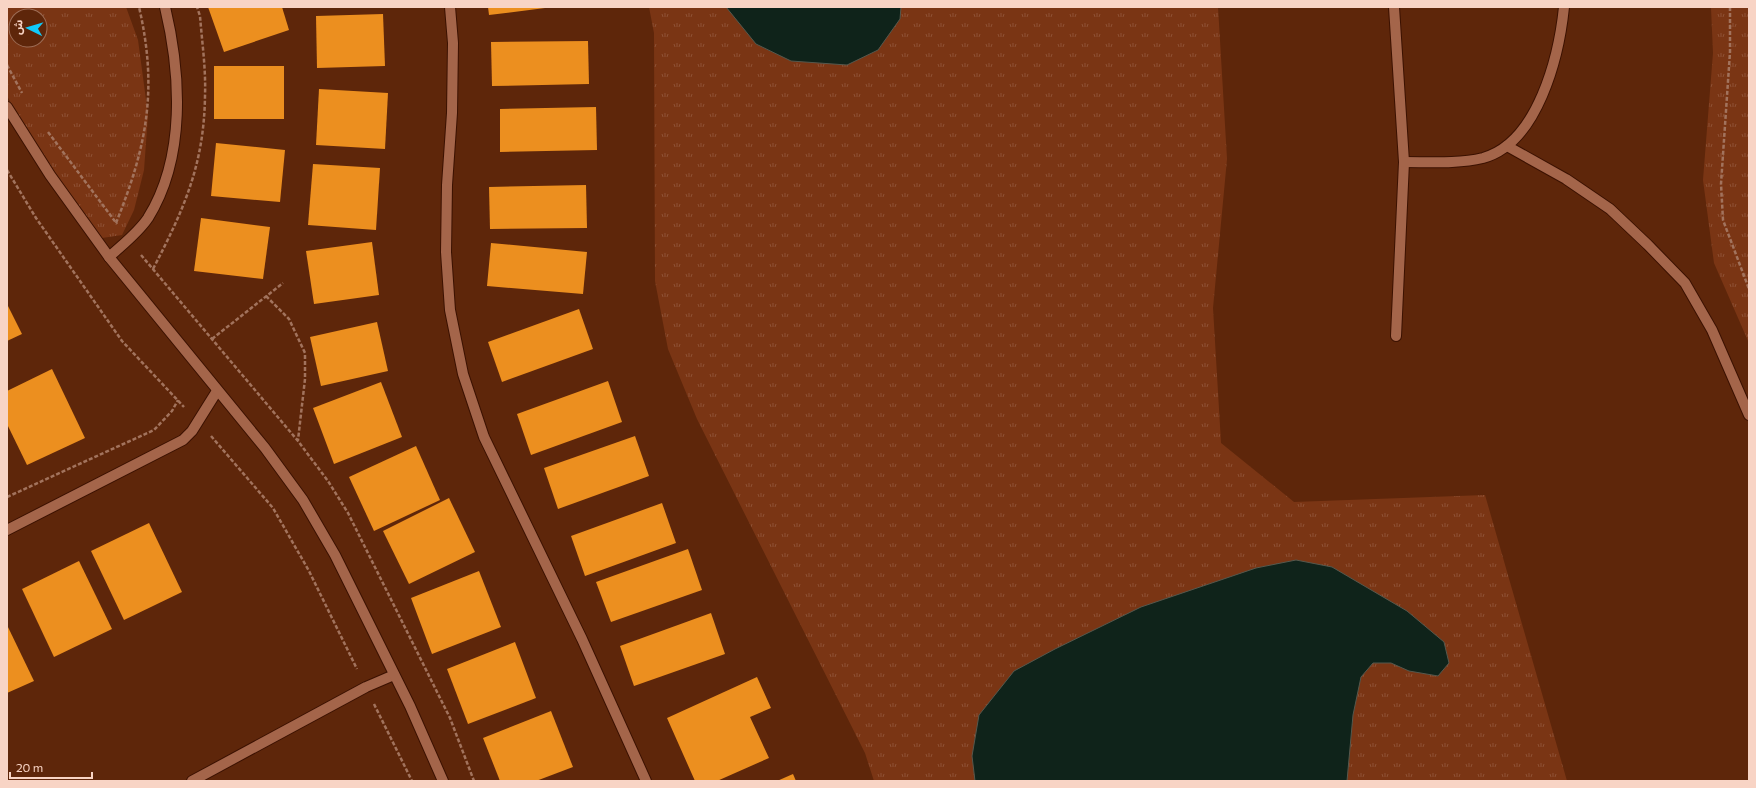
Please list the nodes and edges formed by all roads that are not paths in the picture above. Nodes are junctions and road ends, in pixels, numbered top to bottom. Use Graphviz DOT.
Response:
graph roads {
  1 [pos="165,7"];
  2 [pos="450,7"];
  3 [pos="1394,7"];
  4 [pos="1564,7"];
  5 [pos="7,107"];
  6 [pos="1507,146"];
  7 [pos="1404,162"];
  8 [pos="109,257"];
  9 [pos="1396,336"];
  10 [pos="217,391"];
  11 [pos="1749,415"];
  12 [pos="7,530"];
  13 [pos="394,675"];
  14 [pos="192,781"];
  15 [pos="443,781"];
  16 [pos="646,781"];
  1 -- 8 [label="street"];
  2 -- 16 [label="street"];
  3 -- 7 [label="street"];
  4 -- 6 [label="street"];
  5 -- 8 [label="street"];
  6 -- 7 [label="street"];
  6 -- 11 [label="street"];
  7 -- 9 [label="street"];
  8 -- 10 [label="street"];
  10 -- 12 [label="street"];
  10 -- 13 [label="street"];
  13 -- 14 [label="street"];
  13 -- 15 [label="street"];
}
